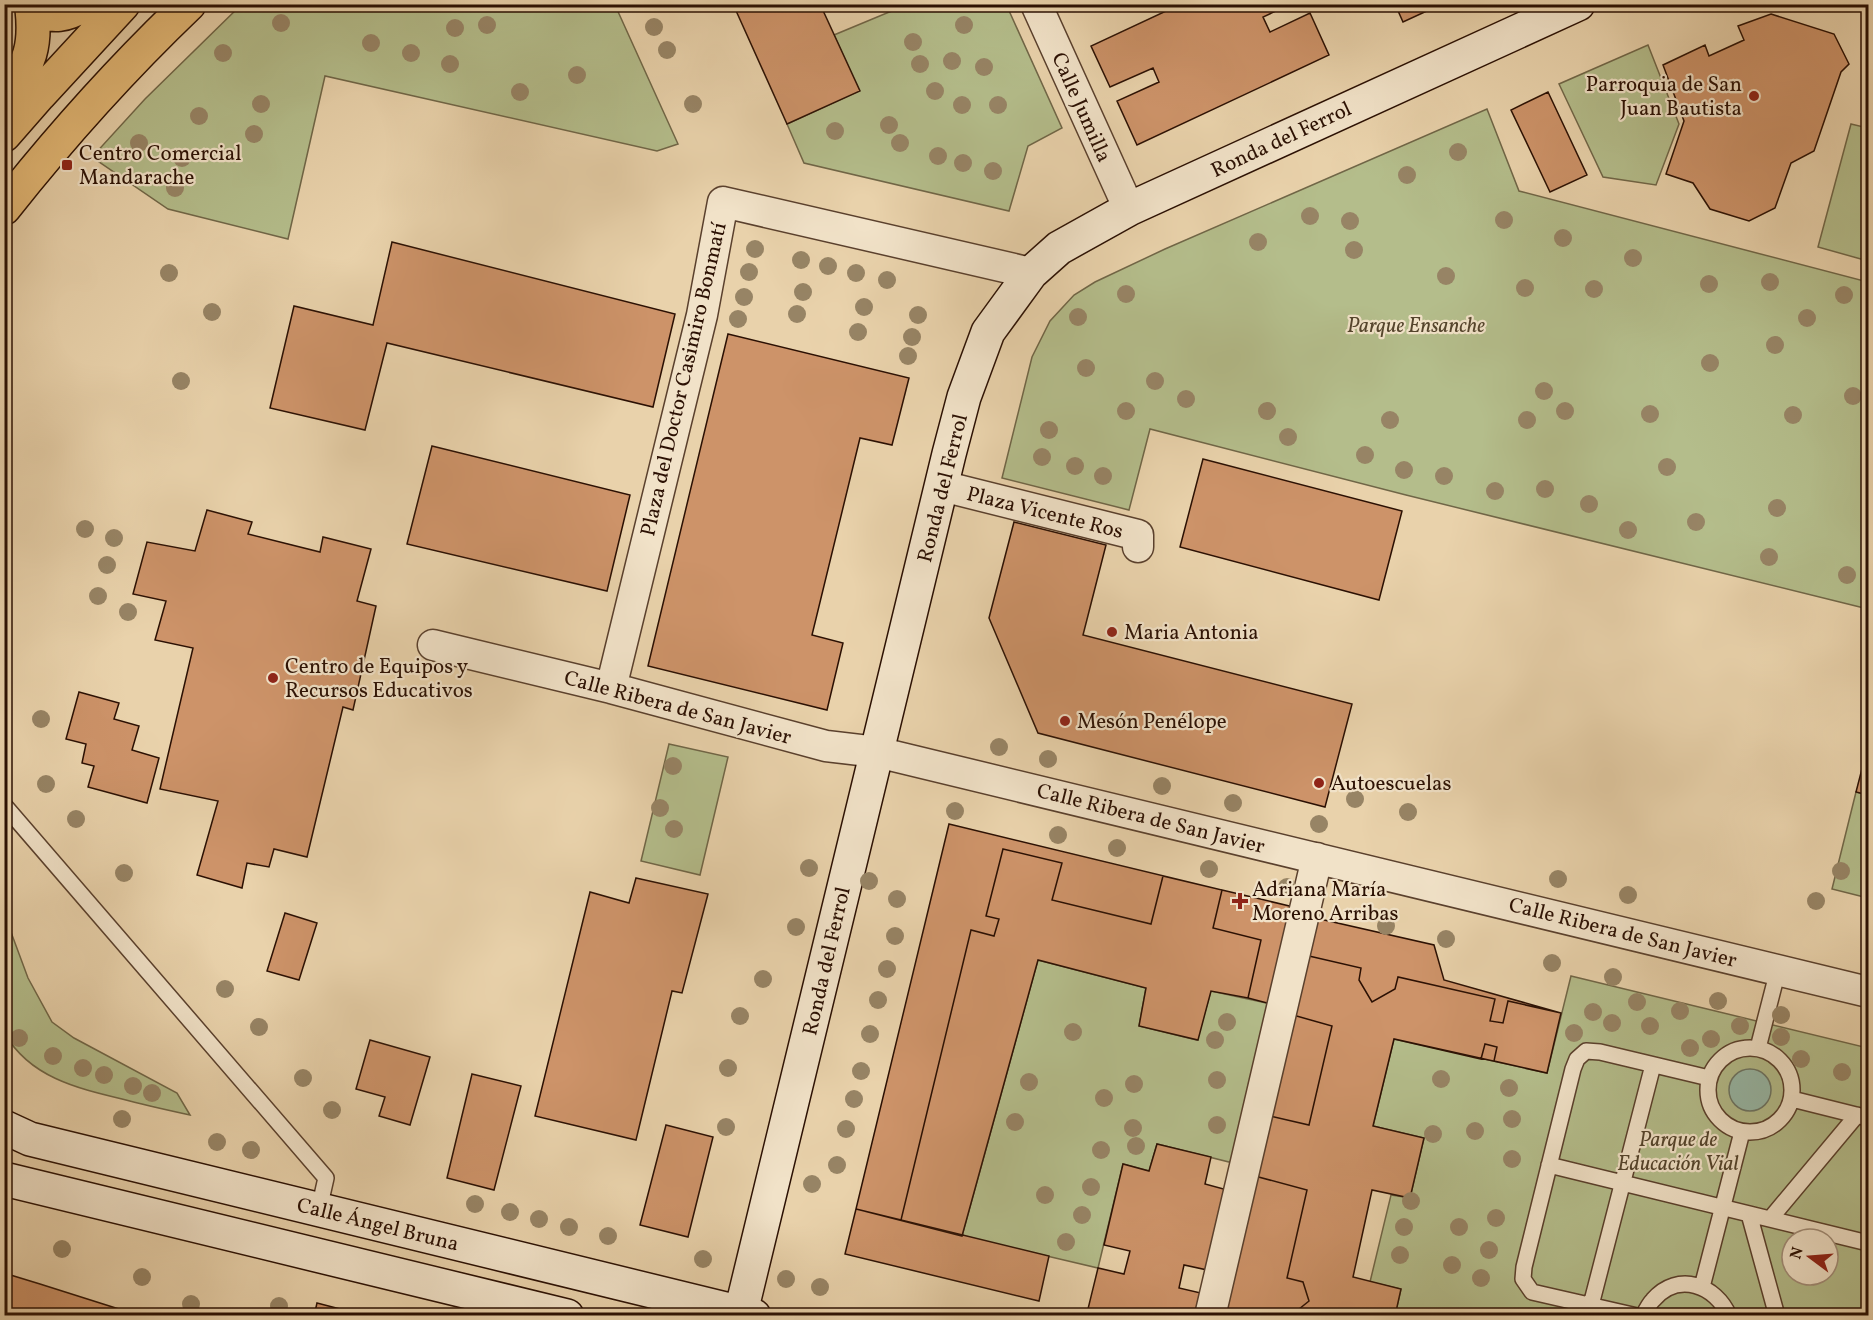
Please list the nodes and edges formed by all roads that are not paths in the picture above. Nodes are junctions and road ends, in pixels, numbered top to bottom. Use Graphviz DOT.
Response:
graph roads {
  1 [pos="86,4"];
  2 [pos="123,4"];
  3 [pos="189,4"];
  4 [pos="1036,4"];
  5 [pos="1578,4"];
  6 [pos="30,7"];
  7 [pos="4,104"];
  8 [pos="4,135"];
  9 [pos="4,208"];
  10 [pos="1129,209"];
  11 [pos="1031,273"];
  12 [pos="942,486"];
  13 [pos="1138,547"];
  14 [pos="434,645"];
  15 [pos="611,688"];
  16 [pos="877,752"];
  17 [pos="4,805"];
  18 [pos="1317,858"];
  19 [pos="1778,970"];
  20 [pos="1869,992"];
  21 [pos="1758,1048"];
  22 [pos="1653,1065"];
  23 [pos="1709,1078"];
  24 [pos="1792,1099"];
  25 [pos="1863,1117"];
  26 [pos="4,1127"];
  27 [pos="1742,1132"];
  28 [pos="1549,1165"];
  29 [pos="4,1179"];
  30 [pos="1624,1184"];
  31 [pos="1722,1208"];
  32 [pos="319,1209"];
  33 [pos="1749,1214"];
  34 [pos="1770,1219"];
  35 [pos="1869,1243"];
  36 [pos="1702,1287"];
  37 [pos="1591,1305"];
  38 [pos="748,1314"];
  39 [pos="567,1316"];
  40 [pos="1210,1316"];
  41 [pos="1637,1316"];
  42 [pos="1643,1316"];
  43 [pos="1729,1316"];
  44 [pos="1777,1316"];
  1 -- 6 [label="main road"];
  2 -- 8 [label="main road"];
  3 -- 9 [label="main road"];
  4 -- 10 [label="street, Calle Jumilla"];
  5 -- 10 [label="street, Ronda del Ferrol"];
  6 -- 7 [label="main road"];
  10 -- 11 [label="street, Ronda del Ferrol"];
  11 -- 12 [label="street, Ronda del Ferrol"];
  11 -- 15 [label="street, Plaza del Doctor Casimiro Bonmatí"];
  12 -- 13 [label="street, Plaza Vicente Ros"];
  12 -- 16 [label="street, Ronda del Ferrol"];
  14 -- 15 [label="street, Calle Ribera de San Javier"];
  15 -- 16 [label="street, Calle Ribera de San Javier"];
  16 -- 18 [label="street, Calle Ribera de San Javier"];
  16 -- 38 [label="street, Ronda del Ferrol"];
  17 -- 32 [label="lane"];
  18 -- 19 [label="street, Calle Ribera de San Javier"];
  18 -- 40 [label="street"];
  19 -- 20 [label="street, Calle Ribera de San Javier"];
  19 -- 21 [label="lane"];
  21 -- 23 [label="lane"];
  21 -- 24 [label="lane"];
  22 -- 23 [label="lane"];
  22 -- 28 [label="lane"];
  22 -- 30 [label="lane"];
  23 -- 27 [label="lane"];
  24 -- 25 [label="lane"];
  24 -- 27 [label="lane"];
  25 -- 34 [label="lane"];
  26 -- 32 [label="street, Calle Ángel Bruna"];
  27 -- 31 [label="lane"];
  28 -- 30 [label="lane"];
  28 -- 37 [label="lane"];
  29 -- 39 [label="street, Calle Ángel Bruna"];
  30 -- 31 [label="lane"];
  30 -- 37 [label="lane"];
  31 -- 33 [label="lane"];
  31 -- 36 [label="lane"];
  32 -- 38 [label="street, Calle Ángel Bruna"];
  33 -- 34 [label="lane"];
  33 -- 44 [label="lane"];
  34 -- 35 [label="lane"];
  36 -- 42 [label="lane"];
  36 -- 43 [label="lane"];
  37 -- 41 [label="lane"];
}
